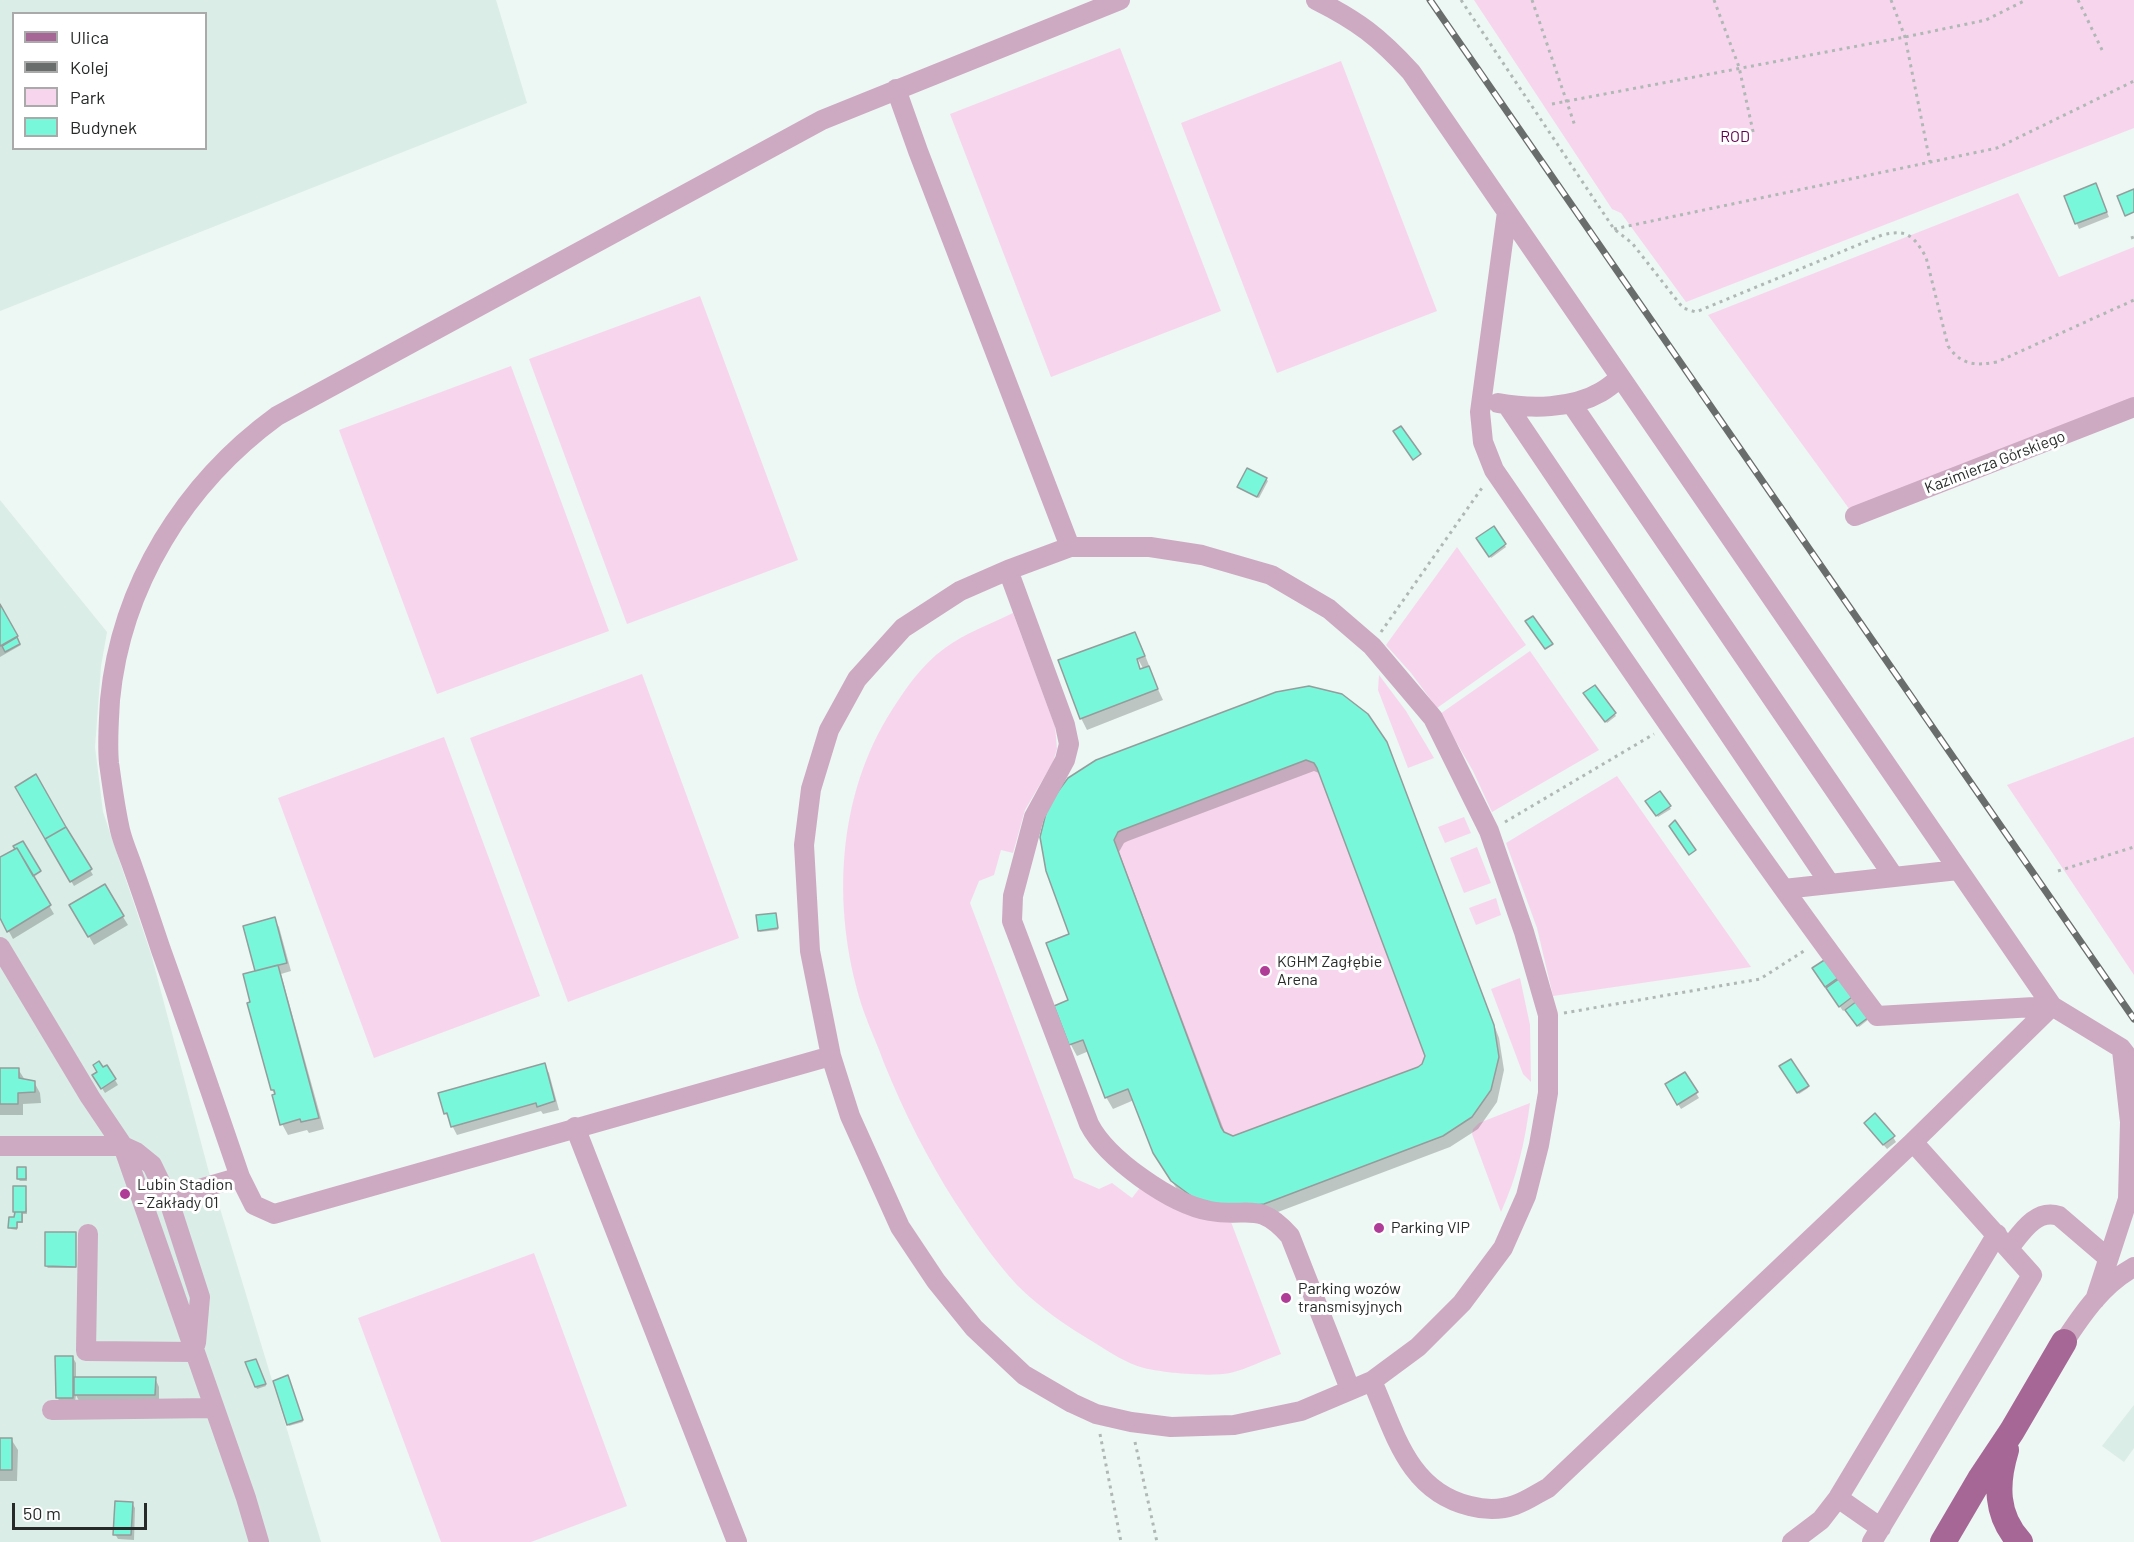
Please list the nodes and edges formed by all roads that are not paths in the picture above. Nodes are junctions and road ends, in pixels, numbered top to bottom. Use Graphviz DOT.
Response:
graph roads {
  1 [pos="1120,0"];
  2 [pos="1316,0"];
  3 [pos="896,89"];
  4 [pos="1507,212"];
  5 [pos="1620,378"];
  6 [pos="1483,400"];
  7 [pos="1571,403"];
  8 [pos="1507,405"];
  9 [pos="2134,407"];
  10 [pos="1855,516"];
  11 [pos="1070,547"];
  12 [pos="1008,570"];
  13 [pos="1958,870"];
  14 [pos="1894,877"];
  15 [pos="1830,884"];
  16 [pos="1784,890"];
  17 [pos="0,947"];
  18 [pos="2052,1006"];
  19 [pos="2121,1048"];
  20 [pos="831,1056"];
  21 [pos="2134,1065"];
  22 [pos="575,1127"];
  23 [pos="1912,1142"];
  24 [pos="0,1146"];
  25 [pos="123,1146"];
  26 [pos="240,1177"];
  27 [pos="168,1198"];
  28 [pos="143,1203"];
  29 [pos="88,1234"];
  30 [pos="2003,1241"];
  31 [pos="2108,1258"];
  32 [pos="2134,1267"];
  33 [pos="2095,1300"];
  34 [pos="2064,1342"];
  35 [pos="195,1352"];
  36 [pos="1372,1381"];
  37 [pos="1350,1389"];
  38 [pos="213,1408"];
  39 [pos="52,1410"];
  40 [pos="2012,1431"];
  41 [pos="1838,1498"];
  42 [pos="1876,1535"];
  43 [pos="259,1542"];
  44 [pos="736,1542"];
  45 [pos="1792,1542"];
  46 [pos="1943,1542"];
  47 [pos="2020,1542"];
  1 -- 3 [label="street"];
  2 -- 4 [label="street"];
  3 -- 11 [label="street"];
  3 -- 26 [label="street"];
  4 -- 5 [label="street"];
  4 -- 6 [label="street"];
  5 -- 7 [label="street"];
  5 -- 13 [label="street"];
  6 -- 8 [label="street"];
  6 -- 16 [label="street"];
  7 -- 8 [label="street"];
  7 -- 14 [label="street"];
  8 -- 15 [label="street"];
  9 -- 10 [label="street, Kazimierza Górskiego"];
  11 -- 12 [label="street"];
  11 -- 36 [label="street"];
  12 -- 20 [label="street"];
  12 -- 37 [label="street"];
  13 -- 14 [label="street"];
  13 -- 18 [label="street"];
  14 -- 15 [label="street"];
  15 -- 16 [label="street"];
  16 -- 18 [label="street"];
  17 -- 25 [label="street"];
  18 -- 19 [label="street"];
  18 -- 23 [label="street"];
  19 -- 21 [label="street"];
  19 -- 31 [label="street"];
  20 -- 22 [label="street"];
  20 -- 37 [label="street"];
  22 -- 26 [label="street"];
  22 -- 44 [label="street"];
  23 -- 30 [label="street"];
  23 -- 36 [label="street"];
  24 -- 25 [label="street"];
  25 -- 27 [label="street"];
  25 -- 28 [label="street"];
  26 -- 27 [label="street"];
  27 -- 28 [label="street"];
  27 -- 35 [label="street"];
  28 -- 35 [label="street"];
  29 -- 35 [label="street"];
  30 -- 31 [label="street"];
  30 -- 41 [label="street"];
  30 -- 42 [label="street"];
  31 -- 33 [label="street"];
  32 -- 33 [label="street"];
  33 -- 34 [label="street"];
  34 -- 40 [label="main road"];
  35 -- 38 [label="street"];
  36 -- 37 [label="street"];
  38 -- 39 [label="street"];
  38 -- 43 [label="street"];
  40 -- 46 [label="main road"];
  40 -- 47 [label="main road"];
  41 -- 42 [label="street"];
  41 -- 45 [label="street"];
}
